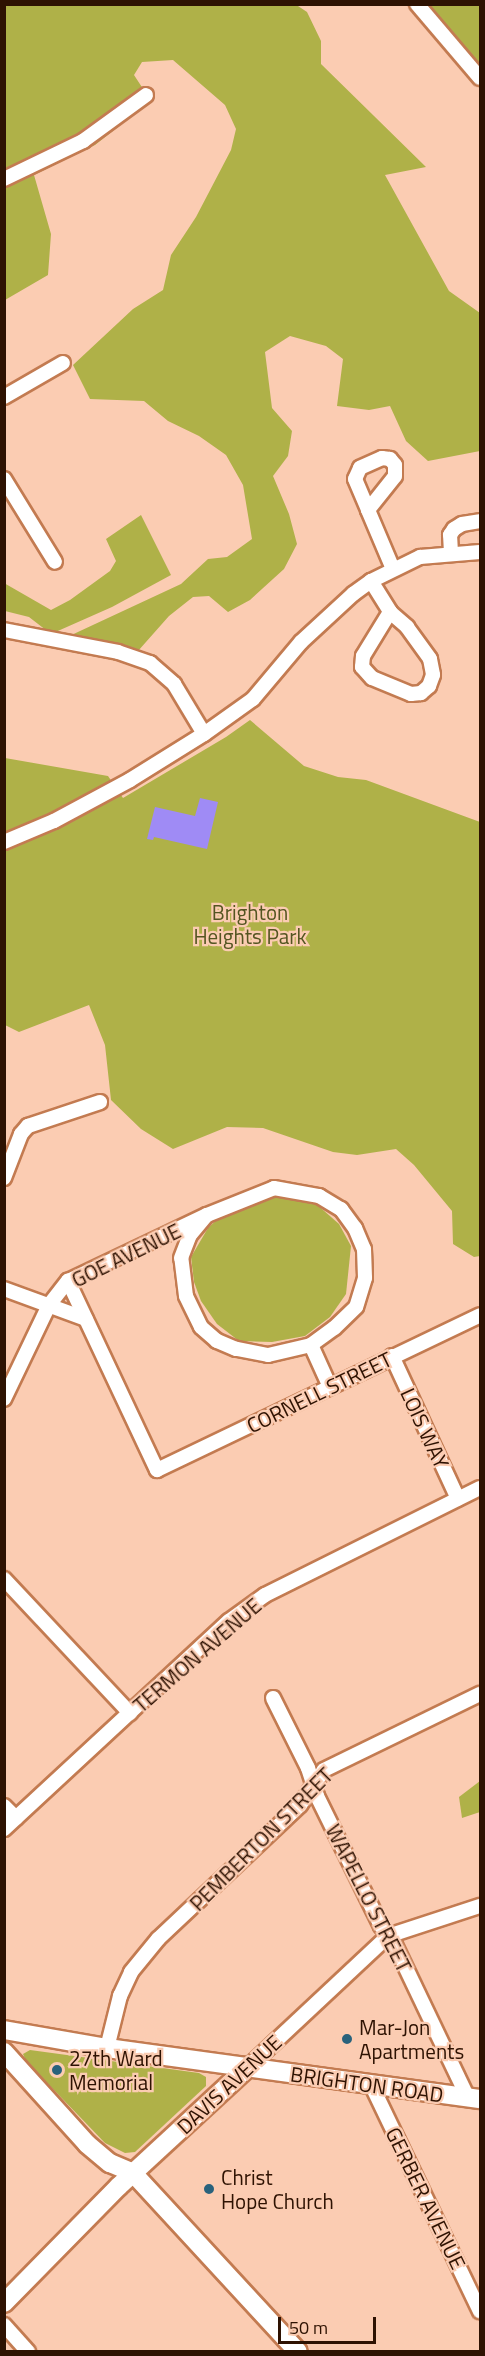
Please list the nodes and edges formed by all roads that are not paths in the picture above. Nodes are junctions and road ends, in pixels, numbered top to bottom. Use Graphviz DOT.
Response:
graph roads {
  1 [pos="417,4"];
  2 [pos="480,78"];
  3 [pos="146,95"];
  4 [pos="4,179"];
  5 [pos="63,363"];
  6 [pos="4,397"];
  7 [pos="4,479"];
  8 [pos="368,510"];
  9 [pos="480,521"];
  10 [pos="480,552"];
  11 [pos="451,553"];
  12 [pos="55,562"];
  13 [pos="393,569"];
  14 [pos="371,581"];
  15 [pos="390,612"];
  16 [pos="4,630"];
  17 [pos="204,734"];
  18 [pos="4,843"];
  19 [pos="100,1102"];
  20 [pos="4,1178"];
  21 [pos="207,1215"];
  22 [pos="68,1281"];
  23 [pos="4,1289"];
  24 [pos="49,1305"];
  25 [pos="480,1315"];
  26 [pos="86,1319"];
  27 [pos="311,1345"];
  28 [pos="392,1356"];
  29 [pos="330,1387"];
  30 [pos="4,1399"];
  31 [pos="480,1488"];
  32 [pos="458,1499"];
  33 [pos="4,1579"];
  34 [pos="480,1694"];
  35 [pos="273,1698"];
  36 [pos="130,1713"];
  37 [pos="314,1786"];
  38 [pos="4,1806"];
  39 [pos="16,1818"];
  40 [pos="4,1829"];
  41 [pos="480,1906"];
  42 [pos="388,1936"];
  43 [pos="4,2030"];
  44 [pos="107,2048"];
  45 [pos="4,2052"];
  46 [pos="248,2067"];
  47 [pos="371,2084"];
  48 [pos="474,2098"];
  49 [pos="133,2173"];
  50 [pos="4,2303"];
  51 [pos="480,2311"];
  52 [pos="4,2325"];
  53 [pos="28,2352"];
  54 [pos="298,2352"];
  1 -- 2 [label="street"];
  3 -- 4 [label="street"];
  5 -- 6 [label="street"];
  7 -- 12 [label="street"];
  8 -- 13 [label="street"];
  9 -- 11 [label="street"];
  10 -- 11 [label="street"];
  11 -- 13 [label="street"];
  13 -- 14 [label="street"];
  14 -- 15 [label="street"];
  14 -- 17 [label="street"];
  15 -- 15 [label="street"];
  16 -- 17 [label="street"];
  17 -- 18 [label="street"];
  19 -- 20 [label="street"];
  21 -- 22 [label="street, GOE AVENUE"];
  21 -- 27 [label="street"];
  21 -- 27 [label="street"];
  22 -- 24 [label="street, GOE AVENUE"];
  22 -- 26 [label="street"];
  23 -- 24 [label="street"];
  24 -- 26 [label="street"];
  24 -- 30 [label="street, GOE AVENUE"];
  25 -- 28 [label="street, CORNELL STREET"];
  26 -- 29 [label="street, CORNELL STREET"];
  27 -- 29 [label="street"];
  28 -- 29 [label="street, CORNELL STREET"];
  28 -- 32 [label="street, LOIS WAY"];
  31 -- 32 [label="street, TERMON AVENUE"];
  32 -- 36 [label="street, TERMON AVENUE"];
  33 -- 36 [label="street"];
  34 -- 37 [label="street, PEMBERTON STREET"];
  35 -- 37 [label="street, WAPELLO STREET"];
  36 -- 39 [label="street, TERMON AVENUE"];
  37 -- 42 [label="street, WAPELLO STREET"];
  37 -- 44 [label="street, PEMBERTON STREET"];
  38 -- 39 [label="street"];
  39 -- 40 [label="street, TERMON AVENUE"];
  41 -- 42 [label="street, DAVIS AVENUE"];
  42 -- 46 [label="street, DAVIS AVENUE"];
  42 -- 48 [label="street, WAPELLO STREET"];
  43 -- 44 [label="street, BRIGHTON ROAD"];
  44 -- 46 [label="street, BRIGHTON ROAD"];
  45 -- 49 [label="street"];
  46 -- 47 [label="street, BRIGHTON ROAD"];
  46 -- 49 [label="street, DAVIS AVENUE"];
  47 -- 48 [label="street, BRIGHTON ROAD"];
  47 -- 51 [label="street, GERBER AVENUE"];
  49 -- 50 [label="street, DAVIS AVENUE"];
  49 -- 54 [label="street"];
  52 -- 53 [label="street"];
}
